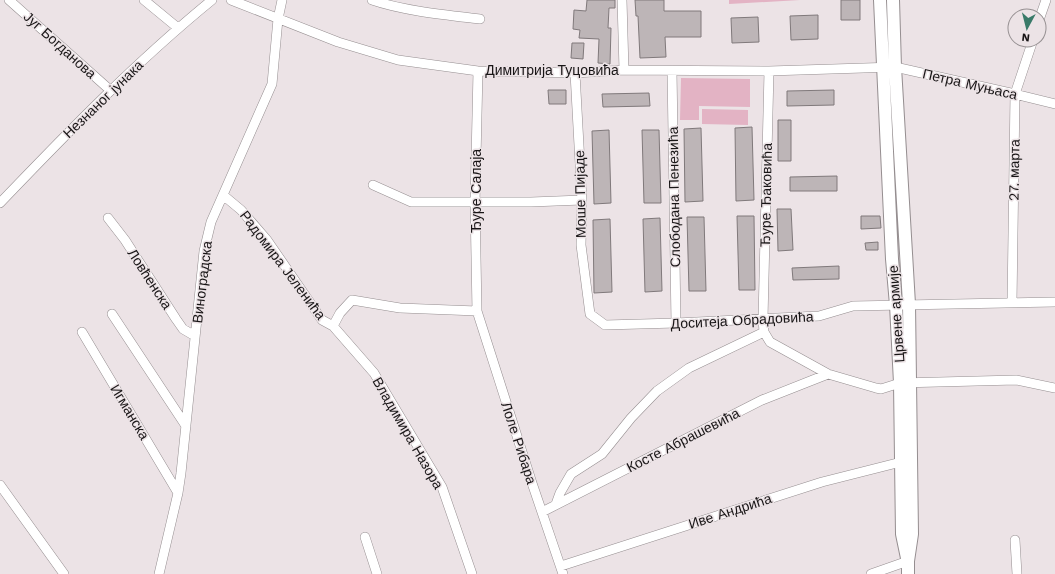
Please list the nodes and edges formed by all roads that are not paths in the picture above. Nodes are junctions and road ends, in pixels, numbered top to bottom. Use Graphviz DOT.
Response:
graph roads {
  1 [pos="10,0"];
  2 [pos="144,0"];
  3 [pos="212,0"];
  4 [pos="232,0"];
  5 [pos="282,0"];
  6 [pos="372,0"];
  7 [pos="622,0"];
  8 [pos="880,0"];
  9 [pos="893,0"];
  10 [pos="278,19"];
  11 [pos="480,19"];
  12 [pos="178,28"];
  13 [pos="1029,48"];
  14 [pos="889,67"];
  15 [pos="624,70"];
  16 [pos="478,71"];
  17 [pos="672,71"];
  18 [pos="769,71"];
  19 [pos="575,73"];
  20 [pos="110,90"];
  21 [pos="1015,94"];
  22 [pos="1055,104"];
  23 [pos="373,185"];
  24 [pos="223,195"];
  25 [pos="582,200"];
  26 [pos="0,203"];
  27 [pos="475,203"];
  28 [pos="108,218"];
  29 [pos="1055,302"];
  30 [pos="1012,303"];
  31 [pos="909,304"];
  32 [pos="896,305"];
  33 [pos="477,312"];
  34 [pos="112,314"];
  35 [pos="590,314"];
  36 [pos="764,319"];
  37 [pos="676,324"];
  38 [pos="333,326"];
  39 [pos="82,332"];
  40 [pos="764,332"];
  41 [pos="195,336"];
  42 [pos="828,374"];
  43 [pos="905,384"];
  44 [pos="1055,388"];
  45 [pos="186,426"];
  46 [pos="901,462"];
  47 [pos="0,485"];
  48 [pos="178,493"];
  49 [pos="556,504"];
  50 [pos="542,512"];
  51 [pos="365,536"];
  52 [pos="1015,540"];
  53 [pos="908,561"];
  54 [pos="562,570"];
  55 [pos="64,574"];
  56 [pos="159,574"];
  57 [pos="377,574"];
  58 [pos="472,574"];
  59 [pos="871,574"];
  60 [pos="908,574"];
  61 [pos="1018,574"];
  1 -- 20 [label="street, Југ Богданова"];
  2 -- 12 [label="street"];
  3 -- 12 [label="street, Незнаног јунака"];
  4 -- 10 [label="street, Димитрија Туцовића"];
  5 -- 10 [label="street, Виноградска"];
  6 -- 11 [label="street"];
  7 -- 15 [label="street"];
  8 -- 14 [label="main road"];
  9 -- 14 [label="main road"];
  10 -- 16 [label="street, Димитрија Туцовића"];
  10 -- 24 [label="street, Виноградска"];
  12 -- 20 [label="street, Незнаног јунака"];
  13 -- 21 [label="street, 27. марта"];
  14 -- 18 [label="street, Димитрија Туцовића"];
  14 -- 21 [label="street, Петра Муњаса"];
  14 -- 31 [label="main road, Црвене армије"];
  14 -- 32 [label="main road, Црвене армије"];
  15 -- 17 [label="street, Димитрија Туцовића"];
  15 -- 19 [label="street, Димитрија Туцовића"];
  16 -- 19 [label="street, Димитрија Туцовића"];
  16 -- 27 [label="street, Ђуре Салаја"];
  17 -- 18 [label="street, Димитрија Туцовића"];
  17 -- 37 [label="street, Слободана Пенезића"];
  18 -- 36 [label="street, Ђуре Ђаковића"];
  19 -- 25 [label="street, Моше Пијаде"];
  20 -- 26 [label="street, Незнаног јунака"];
  21 -- 22 [label="street, Петра Муњаса"];
  21 -- 30 [label="street, 27. марта"];
  23 -- 27 [label="street"];
  24 -- 38 [label="street, Радомира Јеленића"];
  24 -- 41 [label="street, Виноградска"];
  25 -- 27 [label="street"];
  25 -- 35 [label="street, Моше Пијаде"];
  27 -- 33 [label="street, Ђуре Салаја"];
  28 -- 41 [label="street, Ловћенска"];
  29 -- 30 [label="street, Доситеја Обрадовића"];
  30 -- 31 [label="street, Доситеја Обрадовића"];
  31 -- 32 [label="street, Доситеја Обрадовића"];
  31 -- 43 [label="main road, Црвене армије"];
  32 -- 36 [label="street, Доситеја Обрадовића"];
  32 -- 43 [label="main road, Црвене армије"];
  33 -- 38 [label="street, Радомира Јеленића"];
  33 -- 50 [label="street, Лоле Рибара"];
  34 -- 45 [label="street"];
  35 -- 37 [label="street, Доситеја Обрадовића"];
  36 -- 37 [label="street, Доситеја Обрадовића"];
  36 -- 40 [label="street"];
  38 -- 58 [label="street, Владимира Назора"];
  39 -- 48 [label="street, Игманска"];
  40 -- 42 [label="street"];
  40 -- 49 [label="street, Доситеја Обрадовића"];
  41 -- 45 [label="street, Виноградска"];
  42 -- 43 [label="street"];
  42 -- 49 [label="street, Косте Абрашевића"];
  43 -- 44 [label="street"];
  43 -- 46 [label="main road, Црвене армије"];
  43 -- 53 [label="main road, Црвене армије"];
  45 -- 48 [label="street, Виноградска"];
  46 -- 53 [label="main road, Црвене армије"];
  46 -- 54 [label="street, Иве Андрића"];
  47 -- 55 [label="street"];
  48 -- 56 [label="street, Виноградска"];
  49 -- 50 [label="street, Косте Абрашевића"];
  50 -- 54 [label="street, Лоле Рибара"];
  51 -- 57 [label="street"];
  52 -- 61 [label="street"];
  53 -- 59 [label="street"];
  53 -- 60 [label="main road, Црвене армије"];
}
